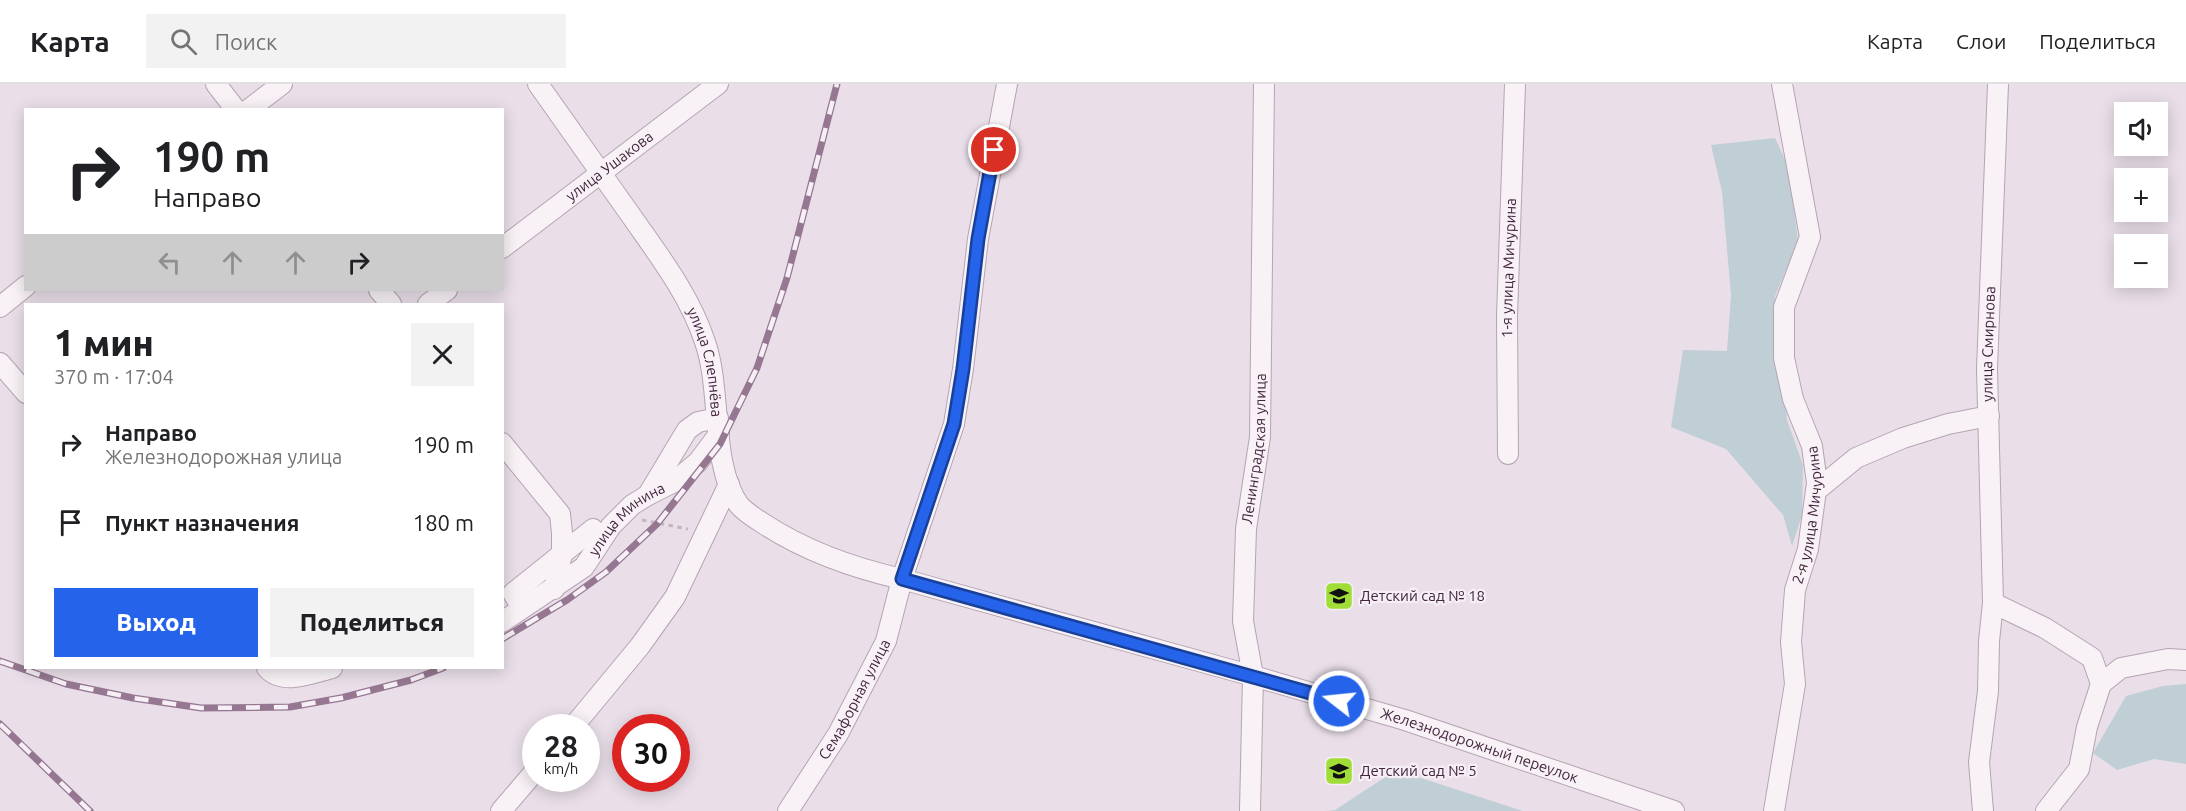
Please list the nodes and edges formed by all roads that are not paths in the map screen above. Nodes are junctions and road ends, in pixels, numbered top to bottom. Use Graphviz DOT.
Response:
graph roads {
  1 [pos="216,84"];
  2 [pos="282,84"];
  3 [pos="538,84"];
  4 [pos="717,84"];
  5 [pos="1007,84"];
  6 [pos="1264,84"];
  7 [pos="1515,84"];
  8 [pos="1782,84"];
  9 [pos="1998,84"];
  10 [pos="234,108"];
  11 [pos="251,108"];
  12 [pos="601,173"];
  13 [pos="504,246"];
  14 [pos="24,288"];
  15 [pos="380,291"];
  16 [pos="446,291"];
  17 [pos="390,303"];
  18 [pos="429,303"];
  19 [pos="0,307"];
  20 [pos="0,363"];
  21 [pos="24,391"];
  22 [pos="1989,417"];
  23 [pos="718,426"];
  24 [pos="504,445"];
  25 [pos="1508,454"];
  26 [pos="729,484"];
  27 [pos="1816,490"];
  28 [pos="648,495"];
  29 [pos="560,514"];
  30 [pos="609,523"];
  31 [pos="562,554"];
  32 [pos="902,579"];
  33 [pos="554,589"];
  34 [pos="1993,603"];
  35 [pos="522,608"];
  36 [pos="504,621"];
  37 [pos="2186,660"];
  38 [pos="328,669"];
  39 [pos="270,671"];
  40 [pos="1253,676"];
  41 [pos="2101,684"];
  42 [pos="584,714"];
  43 [pos="522,786"];
  44 [pos="501,811"];
  45 [pos="788,811"];
  46 [pos="1250,811"];
  47 [pos="1674,811"];
  48 [pos="1774,811"];
  49 [pos="1983,811"];
  50 [pos="2046,811"];
  1 -- 10 [label="street"];
  2 -- 11 [label="street"];
  3 -- 12 [label="street, улица Слепнёва"];
  4 -- 12 [label="street, улица Ушакова"];
  5 -- 32 [label="street, Семафорная улица"];
  6 -- 40 [label="street, Ленинградская улица"];
  7 -- 25 [label="street, 1-я улица Мичурина"];
  8 -- 27 [label="street, 2-я улица Мичурина"];
  9 -- 22 [label="street, улица Смирнова"];
  12 -- 13 [label="street, улица Ушакова"];
  12 -- 23 [label="street, улица Слепнёва"];
  14 -- 19 [label="street"];
  15 -- 17 [label="street"];
  16 -- 18 [label="street"];
  20 -- 21 [label="street"];
  22 -- 27 [label="street"];
  22 -- 34 [label="street, улица Смирнова"];
  23 -- 26 [label="street, улица Слепнёва"];
  23 -- 28 [label="street, улица Минина"];
  23 -- 28 [label="street"];
  24 -- 29 [label="street"];
  26 -- 32 [label="street, улица Слепнёва"];
  26 -- 42 [label="street"];
  27 -- 48 [label="street, 2-я улица Мичурина"];
  28 -- 30 [label="street, улица Минина"];
  29 -- 30 [label="street"];
  29 -- 31 [label="street"];
  30 -- 31 [label="street"];
  30 -- 33 [label="street, улица Минина"];
  31 -- 33 [label="street"];
  31 -- 35 [label="street"];
  32 -- 40 [label="street, Железнодорожный переулок"];
  32 -- 45 [label="street, Семафорная улица"];
  33 -- 35 [label="street, улица Минина"];
  34 -- 41 [label="street"];
  34 -- 49 [label="street, улица Смирнова"];
  35 -- 36 [label="street, улица Минина"];
  37 -- 41 [label="street"];
  38 -- 39 [label="street"];
  40 -- 46 [label="street, Ленинградская улица"];
  40 -- 47 [label="street, Железнодорожный переулок"];
  41 -- 50 [label="street"];
  43 -- 44 [label="street"];
}
